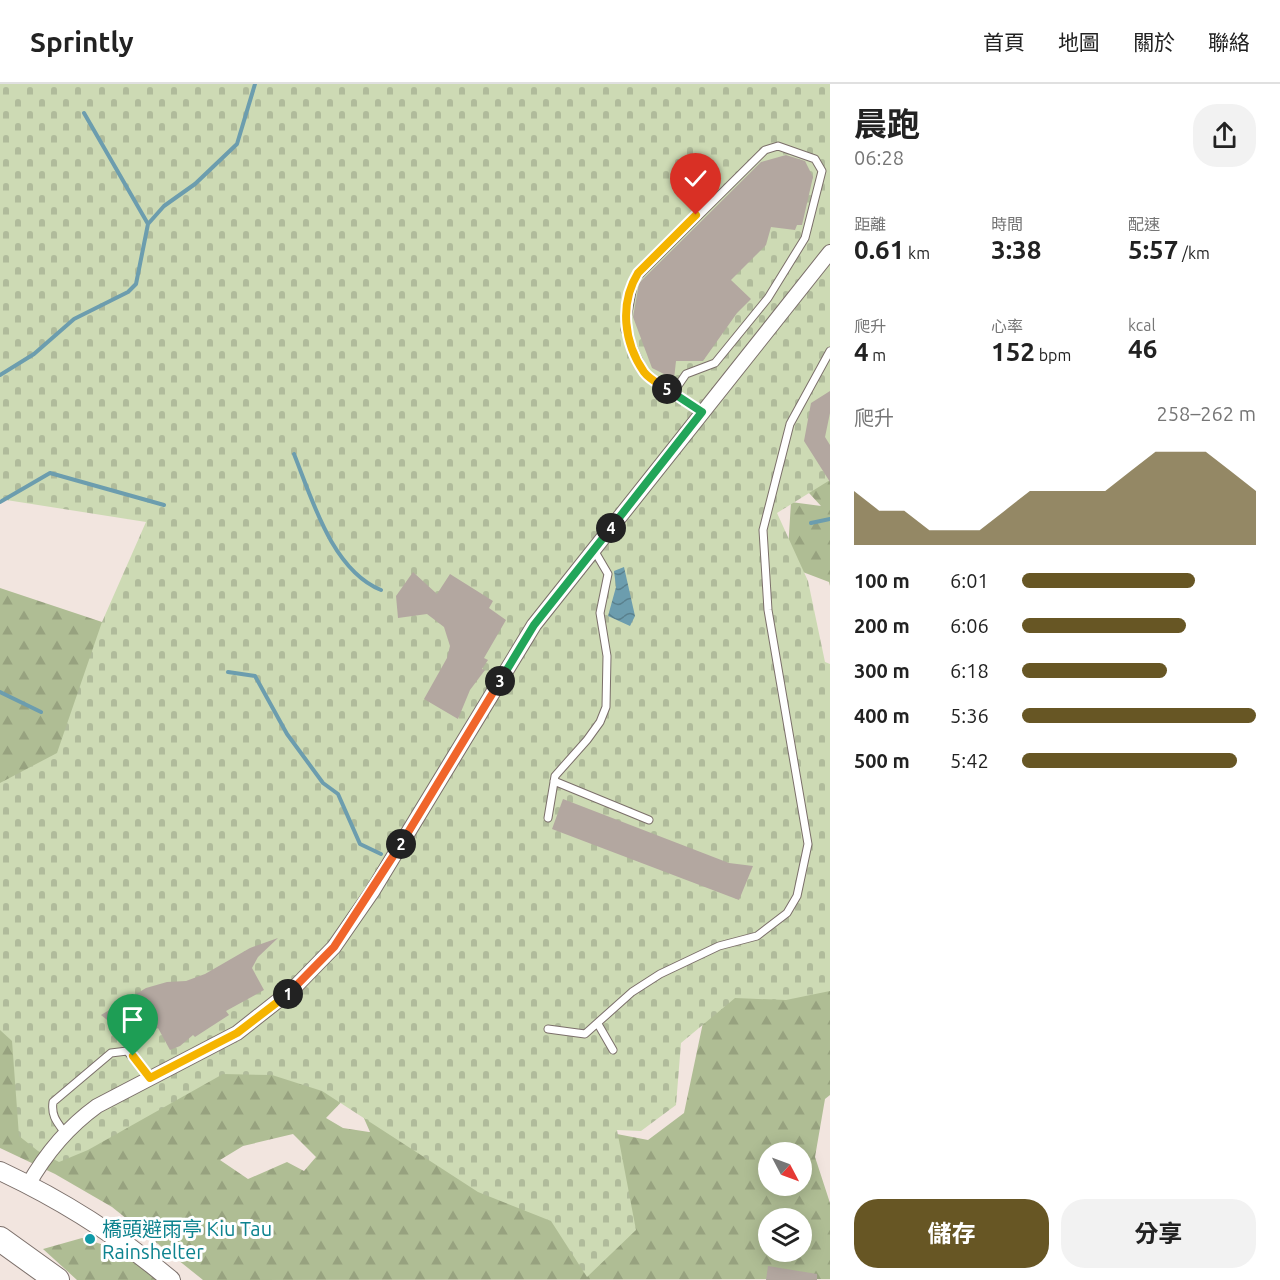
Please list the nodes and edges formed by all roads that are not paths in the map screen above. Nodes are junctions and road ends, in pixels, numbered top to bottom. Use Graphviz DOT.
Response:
graph roads {
  1 [pos="830,252"];
  2 [pos="830,351"];
  3 [pos="673,393"];
  4 [pos="702,412"];
  5 [pos="594,550"];
  6 [pos="554,781"];
  7 [pos="548,818"];
  8 [pos="650,820"];
  9 [pos="598,1024"];
  10 [pos="548,1029"];
  11 [pos="613,1050"];
  12 [pos="150,1078"];
  13 [pos="65,1133"];
  14 [pos="0,1171"];
  15 [pos="28,1185"];
  16 [pos="0,1239"];
  17 [pos="57,1280"];
  18 [pos="171,1280"];
  1 -- 4 [label="street"];
  2 -- 9 [label="lane"];
  3 -- 3 [label="lane"];
  3 -- 4 [label="lane"];
  4 -- 5 [label="street"];
  5 -- 6 [label="lane"];
  5 -- 12 [label="street"];
  6 -- 7 [label="lane"];
  6 -- 8 [label="lane"];
  9 -- 10 [label="lane"];
  9 -- 11 [label="lane"];
  12 -- 13 [label="street"];
  12 -- 13 [label="lane"];
  13 -- 15 [label="street"];
  14 -- 15 [label="main road"];
  15 -- 18 [label="main road"];
  16 -- 17 [label="highway"];
}
